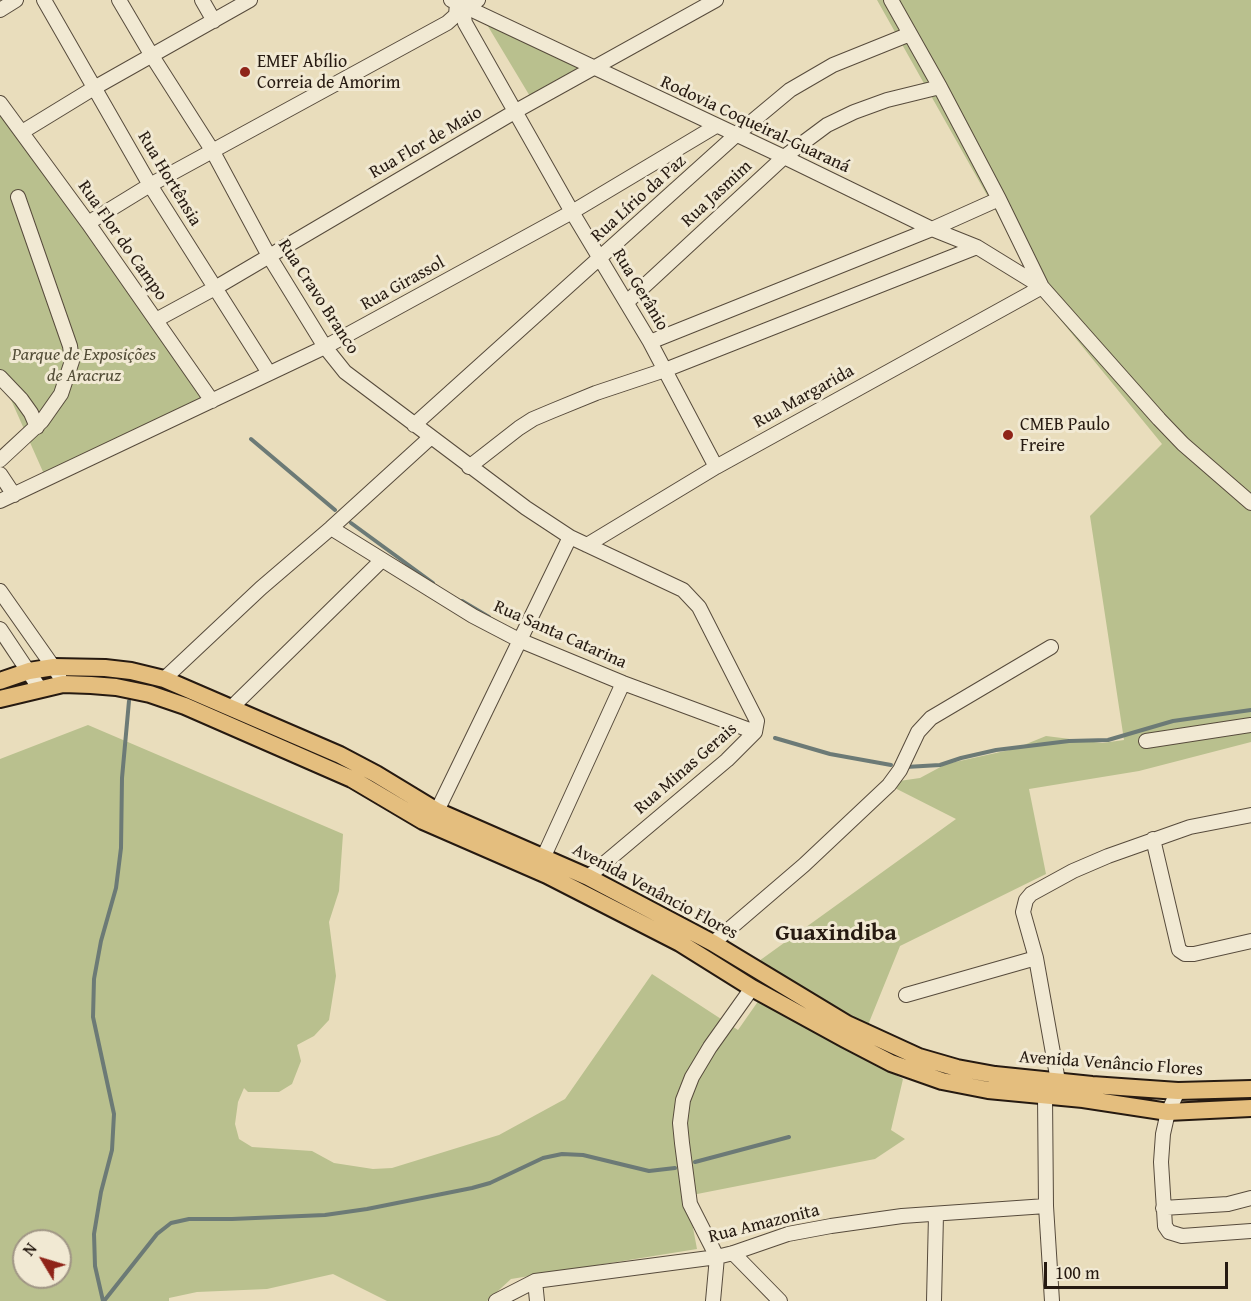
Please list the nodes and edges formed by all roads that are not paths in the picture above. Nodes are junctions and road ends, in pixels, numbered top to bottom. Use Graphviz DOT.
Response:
graph roads {
  1 [pos="16,0"];
  2 [pos="44,0"];
  3 [pos="119,0"];
  4 [pos="202,0"];
  5 [pos="250,0"];
  6 [pos="716,0"];
  7 [pos="891,0"];
  8 [pos="462,2"];
  9 [pos="0,10"];
  10 [pos="214,21"];
  11 [pos="910,34"];
  12 [pos="152,56"];
  13 [pos="592,68"];
  14 [pos="940,87"];
  15 [pos="94,88"];
  16 [pos="0,103"];
  17 [pos="516,111"];
  18 [pos="716,126"];
  19 [pos="22,132"];
  20 [pos="736,135"];
  21 [pos="212,150"];
  22 [pos="784,157"];
  23 [pos="150,185"];
  24 [pos="18,197"];
  25 [pos="999,199"];
  26 [pos="572,212"];
  27 [pos="88,223"];
  28 [pos="932,229"];
  29 [pos="977,247"];
  30 [pos="269,256"];
  31 [pos="600,258"];
  32 [pos="1042,287"];
  33 [pos="215,288"];
  34 [pos="627,302"];
  35 [pos="156,320"];
  36 [pos="650,342"];
  37 [pos="325,347"];
  38 [pos="665,370"];
  39 [pos="269,373"];
  40 [pos="0,377"];
  41 [pos="212,401"];
  42 [pos="414,425"];
  43 [pos="37,427"];
  44 [pos="431,437"];
  45 [pos="0,460"];
  46 [pos="469,467"];
  47 [pos="716,467"];
  48 [pos="0,474"];
  49 [pos="14,495"];
  50 [pos="0,501"];
  51 [pos="1251,503"];
  52 [pos="331,528"];
  53 [pos="570,537"];
  54 [pos="587,545"];
  55 [pos="382,560"];
  56 [pos="670,582"];
  57 [pos="0,591"];
  58 [pos="0,629"];
  59 [pos="519,640"];
  60 [pos="1051,647"];
  61 [pos="54,667"];
  62 [pos="30,671"];
  63 [pos="164,679"];
  64 [pos="0,681"];
  65 [pos="624,683"];
  66 [pos="63,684"];
  67 [pos="40,689"];
  68 [pos="0,699"];
  69 [pos="232,707"];
  70 [pos="1251,725"];
  71 [pos="755,732"];
  72 [pos="1146,741"];
  73 [pos="436,811"];
  74 [pos="1251,815"];
  75 [pos="1153,839"];
  76 [pos="544,856"];
  77 [pos="588,877"];
  78 [pos="1251,941"];
  79 [pos="713,944"];
  80 [pos="1036,958"];
  81 [pos="752,988"];
  82 [pos="906,994"];
  83 [pos="1058,1080"];
  84 [pos="1251,1089"];
  85 [pos="1178,1091"];
  86 [pos="1045,1096"];
  87 [pos="1251,1108"];
  88 [pos="1167,1112"];
  89 [pos="1251,1198"];
  90 [pos="1046,1206"];
  91 [pos="1163,1208"];
  92 [pos="936,1215"];
  93 [pos="1250,1235"];
  94 [pos="733,1253"];
  95 [pos="717,1257"];
  96 [pos="535,1281"];
  97 [pos="496,1301"];
  98 [pos="537,1301"];
  99 [pos="713,1301"];
  100 [pos="780,1301"];
  101 [pos="934,1301"];
  102 [pos="1052,1301"];
  1 -- 9 [label="street"];
  2 -- 15 [label="street, Rua Hortênsia"];
  3 -- 12 [label="street, Rua Cravo Branco"];
  4 -- 10 [label="street"];
  5 -- 10 [label="street"];
  6 -- 13 [label="street, Rua Flor de Maio"];
  7 -- 11 [label="street"];
  8 -- 13 [label="street, Rodovia Coqueiral-Guaraná"];
  8 -- 17 [label="street, Rua Gerânio"];
  8 -- 21 [label="street"];
  10 -- 12 [label="street"];
  11 -- 14 [label="street"];
  11 -- 20 [label="street, Rua Lírio da Paz"];
  12 -- 15 [label="street"];
  12 -- 21 [label="street, Rua Cravo Branco"];
  13 -- 17 [label="street, Rua Flor de Maio"];
  13 -- 18 [label="street, Rodovia Coqueiral-Guaraná"];
  14 -- 22 [label="street, Rua Jasmim"];
  14 -- 25 [label="street"];
  15 -- 19 [label="street"];
  15 -- 23 [label="street, Rua Hortênsia"];
  16 -- 19 [label="street, Rua Flor do Campo"];
  17 -- 26 [label="street, Rua Gerânio"];
  17 -- 30 [label="street, Rua Flor de Maio"];
  18 -- 20 [label="street, Rodovia Coqueiral-Guaraná"];
  18 -- 26 [label="street, Rua Girassol"];
  19 -- 27 [label="street, Rua Flor do Campo"];
  20 -- 22 [label="street, Rodovia Coqueiral-Guaraná"];
  20 -- 31 [label="street, Rua Lírio da Paz"];
  21 -- 23 [label="street"];
  21 -- 30 [label="street, Rua Cravo Branco"];
  22 -- 28 [label="street, Rodovia Coqueiral-Guaraná"];
  22 -- 34 [label="street, Rua Jasmim"];
  23 -- 27 [label="street"];
  23 -- 33 [label="street, Rua Hortênsia"];
  24 -- 43 [label="street"];
  25 -- 28 [label="street"];
  25 -- 32 [label="street"];
  26 -- 31 [label="street, Rua Gerânio"];
  26 -- 37 [label="street, Rua Girassol"];
  27 -- 35 [label="street, Rua Flor do Campo"];
  28 -- 29 [label="street, Rodovia Coqueiral-Guaraná"];
  28 -- 36 [label="street"];
  29 -- 32 [label="street, Rodovia Coqueiral-Guaraná"];
  29 -- 38 [label="street"];
  30 -- 33 [label="street, Rua Flor de Maio"];
  30 -- 37 [label="street, Rua Cravo Branco"];
  31 -- 34 [label="street, Rua Gerânio"];
  31 -- 42 [label="street, Rua Lírio da Paz"];
  32 -- 47 [label="street, Rua Margarida"];
  32 -- 51 [label="street"];
  33 -- 35 [label="street, Rua Flor de Maio"];
  33 -- 39 [label="street, Rua Hortênsia"];
  34 -- 36 [label="street, Rua Gerânio"];
  35 -- 41 [label="street, Rua Flor do Campo"];
  36 -- 38 [label="street, Rua Gerânio"];
  37 -- 39 [label="street, Rua Girassol"];
  37 -- 42 [label="street, Rua Cravo Branco"];
  38 -- 46 [label="street"];
  38 -- 47 [label="street, Rua Gerânio"];
  39 -- 41 [label="street, Rua Girassol"];
  40 -- 43 [label="street"];
  41 -- 49 [label="street, Rua Girassol"];
  42 -- 44 [label="street, Rua Cravo Branco"];
  43 -- 45 [label="street"];
  44 -- 46 [label="street, Rua Cravo Branco"];
  44 -- 52 [label="street"];
  46 -- 53 [label="street, Rua Cravo Branco"];
  47 -- 54 [label="street, Rua Margarida"];
  48 -- 49 [label="street"];
  49 -- 50 [label="street, Rua Girassol"];
  52 -- 55 [label="street, Rua Santa Catarina"];
  52 -- 63 [label="street"];
  53 -- 54 [label="street, Rua Cravo Branco"];
  53 -- 59 [label="street"];
  54 -- 56 [label="street, Rua Cravo Branco"];
  55 -- 59 [label="street, Rua Santa Catarina"];
  55 -- 69 [label="street"];
  56 -- 71 [label="street, Rua Minas Gerais"];
  57 -- 61 [label="street"];
  58 -- 62 [label="street"];
  59 -- 65 [label="street, Rua Santa Catarina"];
  59 -- 73 [label="street"];
  60 -- 79 [label="street"];
  61 -- 62 [label="main road, Avenida Venâncio Flores"];
  61 -- 63 [label="main road, Avenida Venâncio Flores"];
  61 -- 66 [label="street"];
  62 -- 64 [label="main road, Avenida Venâncio Flores"];
  62 -- 67 [label="street"];
  63 -- 69 [label="main road, Avenida Venâncio Flores"];
  65 -- 71 [label="street, Rua Santa Catarina"];
  65 -- 76 [label="street"];
  66 -- 67 [label="main road, Avenida Venâncio Flores"];
  66 -- 81 [label="main road, Avenida Venâncio Flores"];
  67 -- 68 [label="main road, Avenida Venâncio Flores"];
  69 -- 73 [label="main road, Avenida Venâncio Flores"];
  70 -- 72 [label="street"];
  71 -- 77 [label="street, Rua Minas Gerais"];
  73 -- 76 [label="main road, Avenida Venâncio Flores"];
  74 -- 75 [label="street"];
  75 -- 78 [label="street"];
  75 -- 80 [label="street"];
  76 -- 77 [label="main road, Avenida Venâncio Flores"];
  77 -- 79 [label="main road, Avenida Venâncio Flores"];
  79 -- 83 [label="main road, Avenida Venâncio Flores"];
  80 -- 82 [label="street"];
  80 -- 83 [label="street"];
  81 -- 86 [label="main road, Avenida Venâncio Flores"];
  81 -- 95 [label="street"];
  83 -- 85 [label="main road, Avenida Venâncio Flores"];
  84 -- 85 [label="main road, Avenida Venâncio Flores"];
  85 -- 88 [label="street"];
  86 -- 88 [label="main road, Avenida Venâncio Flores"];
  86 -- 90 [label="street"];
  87 -- 88 [label="main road, Avenida Venâncio Flores"];
  88 -- 91 [label="street"];
  89 -- 91 [label="street"];
  90 -- 92 [label="street, Rua Amazonita"];
  90 -- 102 [label="street"];
  91 -- 93 [label="street"];
  92 -- 94 [label="street, Rua Amazonita"];
  92 -- 101 [label="street"];
  94 -- 95 [label="street, Rua Amazonita"];
  94 -- 100 [label="street"];
  95 -- 96 [label="street, Rua Amazonita"];
  95 -- 99 [label="street"];
  96 -- 97 [label="street, Rua Amazonita"];
  96 -- 98 [label="street"];
}
